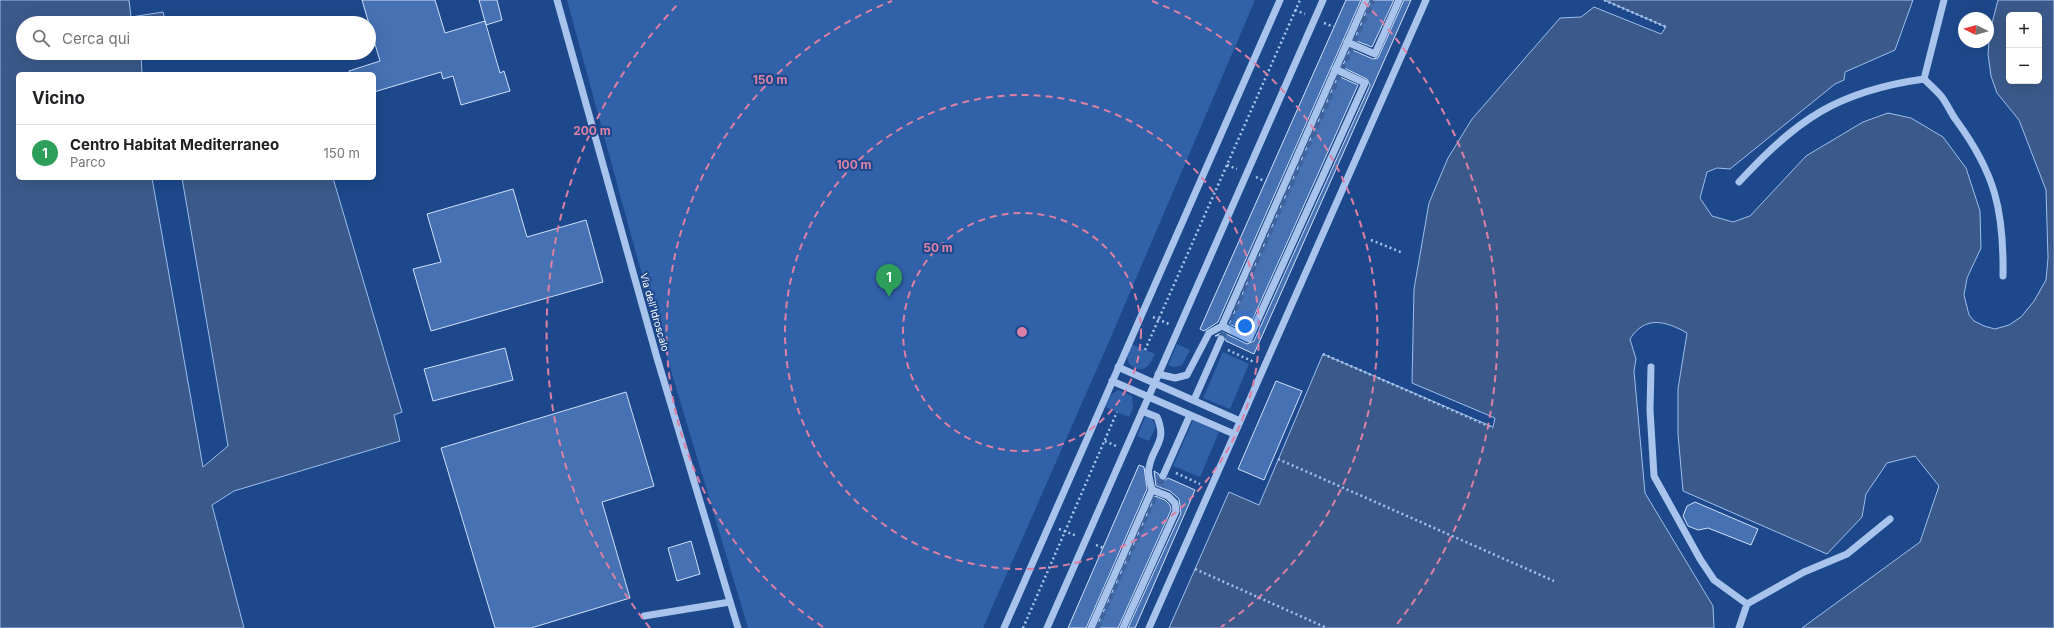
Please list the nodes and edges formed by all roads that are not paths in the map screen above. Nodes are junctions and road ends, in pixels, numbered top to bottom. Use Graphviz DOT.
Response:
graph roads {
  1 [pos="557,0"];
  2 [pos="1280,0"];
  3 [pos="1323,0"];
  4 [pos="1366,0"];
  5 [pos="1399,0"];
  6 [pos="1426,0"];
  7 [pos="1944,0"];
  8 [pos="1347,42"];
  9 [pos="1335,69"];
  10 [pos="1924,79"];
  11 [pos="1739,182"];
  12 [pos="2003,276"];
  13 [pos="1222,326"];
  14 [pos="1220,342"];
  15 [pos="1118,367"];
  16 [pos="1651,367"];
  17 [pos="1158,374"];
  18 [pos="1112,381"];
  19 [pos="1154,383"];
  20 [pos="1148,397"];
  21 [pos="1194,400"];
  22 [pos="1142,411"];
  23 [pos="1190,415"];
  24 [pos="1240,421"];
  25 [pos="1234,434"];
  26 [pos="1165,472"];
  27 [pos="1152,490"];
  28 [pos="1890,519"];
  29 [pos="730,602"];
  30 [pos="1747,604"];
  31 [pos="644,616"];
  32 [pos="738,628"];
  33 [pos="1004,628"];
  34 [pos="1047,628"];
  35 [pos="1092,628"];
  36 [pos="1123,628"];
  37 [pos="1149,628"];
  38 [pos="1740,628"];
  1 -- 29 [label="street, Via dell'Idroscalo"];
  2 -- 15 [label="street"];
  3 -- 17 [label="street"];
  4 -- 8 [label="street"];
  5 -- 8 [label="street"];
  6 -- 24 [label="street"];
  7 -- 10 [label="street"];
  8 -- 9 [label="street"];
  9 -- 13 [label="street"];
  9 -- 13 [label="street"];
  10 -- 11 [label="street"];
  10 -- 12 [label="street"];
  13 -- 17 [label="street"];
  14 -- 21 [label="street"];
  15 -- 18 [label="street"];
  15 -- 19 [label="street"];
  16 -- 30 [label="street"];
  17 -- 19 [label="street"];
  18 -- 20 [label="street"];
  18 -- 33 [label="street"];
  19 -- 20 [label="street"];
  19 -- 21 [label="street"];
  20 -- 22 [label="street"];
  20 -- 23 [label="street"];
  21 -- 24 [label="street"];
  22 -- 27 [label="street"];
  22 -- 34 [label="street"];
  23 -- 25 [label="street"];
  23 -- 26 [label="street"];
  24 -- 25 [label="street"];
  25 -- 37 [label="street"];
  27 -- 35 [label="street"];
  27 -- 36 [label="street"];
  28 -- 30 [label="street"];
  29 -- 31 [label="street"];
  29 -- 32 [label="street, Via dell'Idroscalo"];
  30 -- 38 [label="street"];
}
